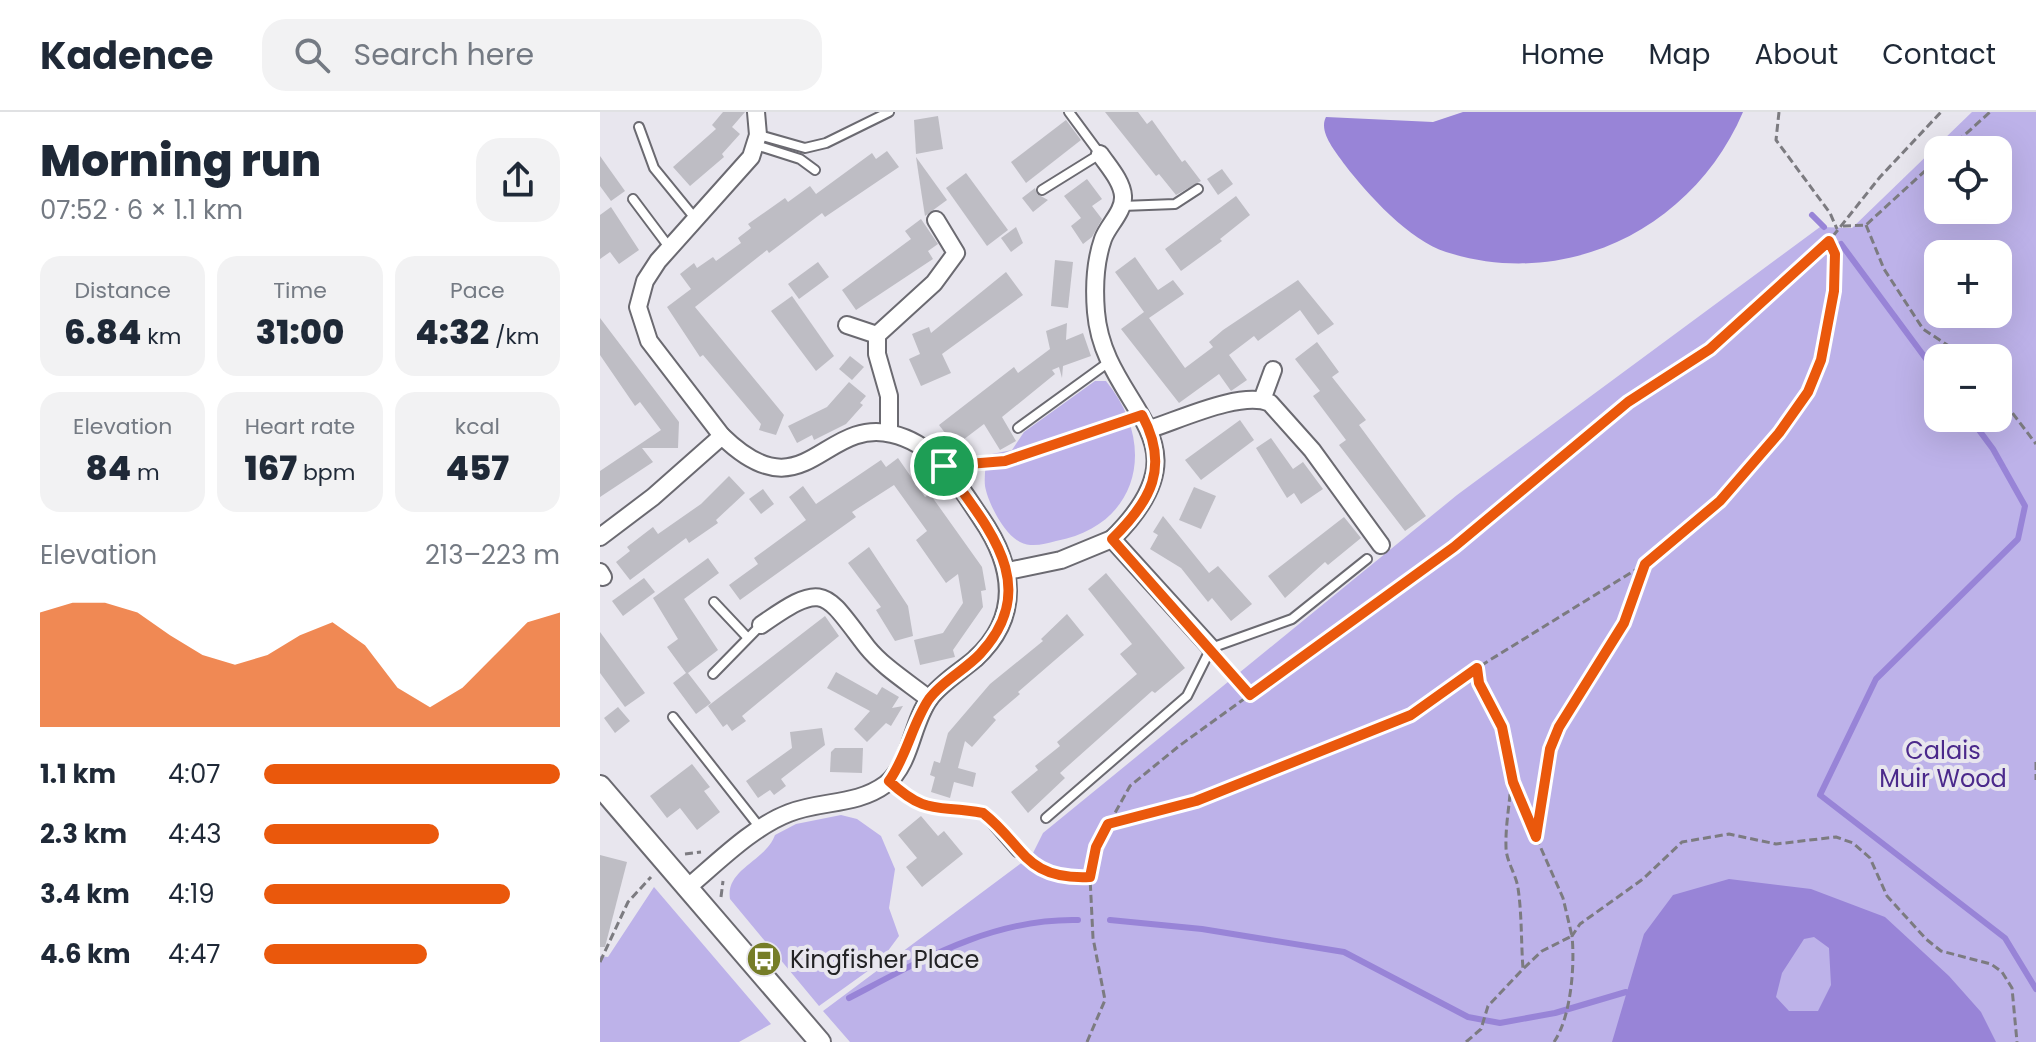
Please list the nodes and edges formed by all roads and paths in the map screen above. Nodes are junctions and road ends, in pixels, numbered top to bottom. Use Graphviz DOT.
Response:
graph roads {
  1 [pos="756,112"];
  2 [pos="889,112"];
  3 [pos="1069,112"];
  4 [pos="1779,112"];
  5 [pos="1941,112"];
  6 [pos="1990,112"];
  7 [pos="639,127"];
  8 [pos="1963,136"];
  9 [pos="756,140"];
  10 [pos="1100,154"];
  11 [pos="815,170"];
  12 [pos="1924,172"];
  13 [pos="1198,189"];
  14 [pos="1042,190"];
  15 [pos="633,199"];
  16 [pos="1122,206"];
  17 [pos="694,217"];
  18 [pos="936,220"];
  19 [pos="1866,225"];
  20 [pos="1841,226"];
  21 [pos="1838,231"];
  22 [pos="1829,241"];
  23 [pos="669,247"];
  24 [pos="847,325"];
  25 [pos="877,335"];
  26 [pos="1946,344"];
  27 [pos="1109,362"];
  28 [pos="1273,370"];
  29 [pos="1262,400"];
  30 [pos="2012,412"];
  31 [pos="1146,422"];
  32 [pos="1018,428"];
  33 [pos="889,433"];
  34 [pos="722,436"];
  35 [pos="2036,444"];
  36 [pos="944,466"];
  37 [pos="600,537"];
  38 [pos="1112,539"];
  39 [pos="1381,545"];
  40 [pos="1367,559"];
  41 [pos="1645,564"];
  42 [pos="1008,571"];
  43 [pos="714,602"];
  44 [pos="761,625"];
  45 [pos="747,637"];
  46 [pos="1211,648"];
  47 [pos="1477,668"];
  48 [pos="713,674"];
  49 [pos="1250,695"];
  50 [pos="929,699"];
  51 [pos="673,717"];
  52 [pos="2036,762"];
  53 [pos="2036,780"];
  54 [pos="889,781"];
  55 [pos="1513,782"];
  56 [pos="600,786"];
  57 [pos="1046,818"];
  58 [pos="1108,824"];
  59 [pos="761,830"];
  60 [pos="1536,837"];
  61 [pos="1017,852"];
  62 [pos="667,863"];
  63 [pos="1090,877"];
  64 [pos="687,888"];
  65 [pos="1572,936"];
  66 [pos="600,962"];
  67 [pos="1523,969"];
  68 [pos="820,1042"];
  69 [pos="1087,1042"];
  70 [pos="1466,1042"];
  71 [pos="1554,1042"];
  72 [pos="2017,1042"];
  1 -- 9 [label="street"];
  2 -- 9 [label="lane"];
  3 -- 10 [label="lane"];
  4 -- 21 [label="path"];
  5 -- 20 [label="path"];
  6 -- 8 [label="path"];
  7 -- 17 [label="lane"];
  9 -- 11 [label="lane"];
  9 -- 17 [label="street"];
  10 -- 14 [label="lane"];
  10 -- 16 [label="street"];
  12 -- 19 [label="path"];
  13 -- 16 [label="lane"];
  15 -- 23 [label="lane"];
  16 -- 27 [label="street"];
  17 -- 23 [label="street"];
  18 -- 25 [label="street"];
  19 -- 20 [label="path"];
  19 -- 26 [label="path"];
  20 -- 21 [label="path"];
  21 -- 22 [label="path"];
  22 -- 41 [label="path"];
  22 -- 49 [label="path"];
  23 -- 34 [label="street"];
  24 -- 25 [label="street"];
  25 -- 33 [label="street"];
  27 -- 31 [label="street"];
  27 -- 32 [label="lane"];
  28 -- 29 [label="street"];
  29 -- 31 [label="street"];
  29 -- 39 [label="street"];
  30 -- 35 [label="path"];
  31 -- 36 [label="path"];
  31 -- 38 [label="street"];
  33 -- 34 [label="street"];
  33 -- 36 [label="street"];
  34 -- 37 [label="street"];
  36 -- 42 [label="street"];
  38 -- 42 [label="street"];
  38 -- 46 [label="street"];
  40 -- 46 [label="lane"];
  41 -- 47 [label="path"];
  41 -- 60 [label="path"];
  42 -- 50 [label="street"];
  43 -- 45 [label="lane"];
  44 -- 45 [label="lane"];
  44 -- 50 [label="street"];
  45 -- 48 [label="lane"];
  46 -- 49 [label="path"];
  46 -- 57 [label="lane"];
  47 -- 55 [label="path"];
  47 -- 58 [label="path"];
  49 -- 58 [label="path"];
  50 -- 54 [label="street"];
  51 -- 59 [label="lane"];
  52 -- 53 [label="path"];
  54 -- 59 [label="street"];
  54 -- 61 [label="lane"];
  55 -- 60 [label="path"];
  55 -- 67 [label="path"];
  56 -- 62 [label="street"];
  58 -- 63 [label="path"];
  59 -- 64 [label="street"];
  60 -- 65 [label="path"];
  61 -- 63 [label="path"];
  62 -- 64 [label="street"];
  62 -- 66 [label="path"];
  63 -- 69 [label="path"];
  64 -- 68 [label="street"];
  65 -- 67 [label="path"];
  65 -- 71 [label="path"];
  65 -- 72 [label="path"];
  67 -- 70 [label="path"];
}
